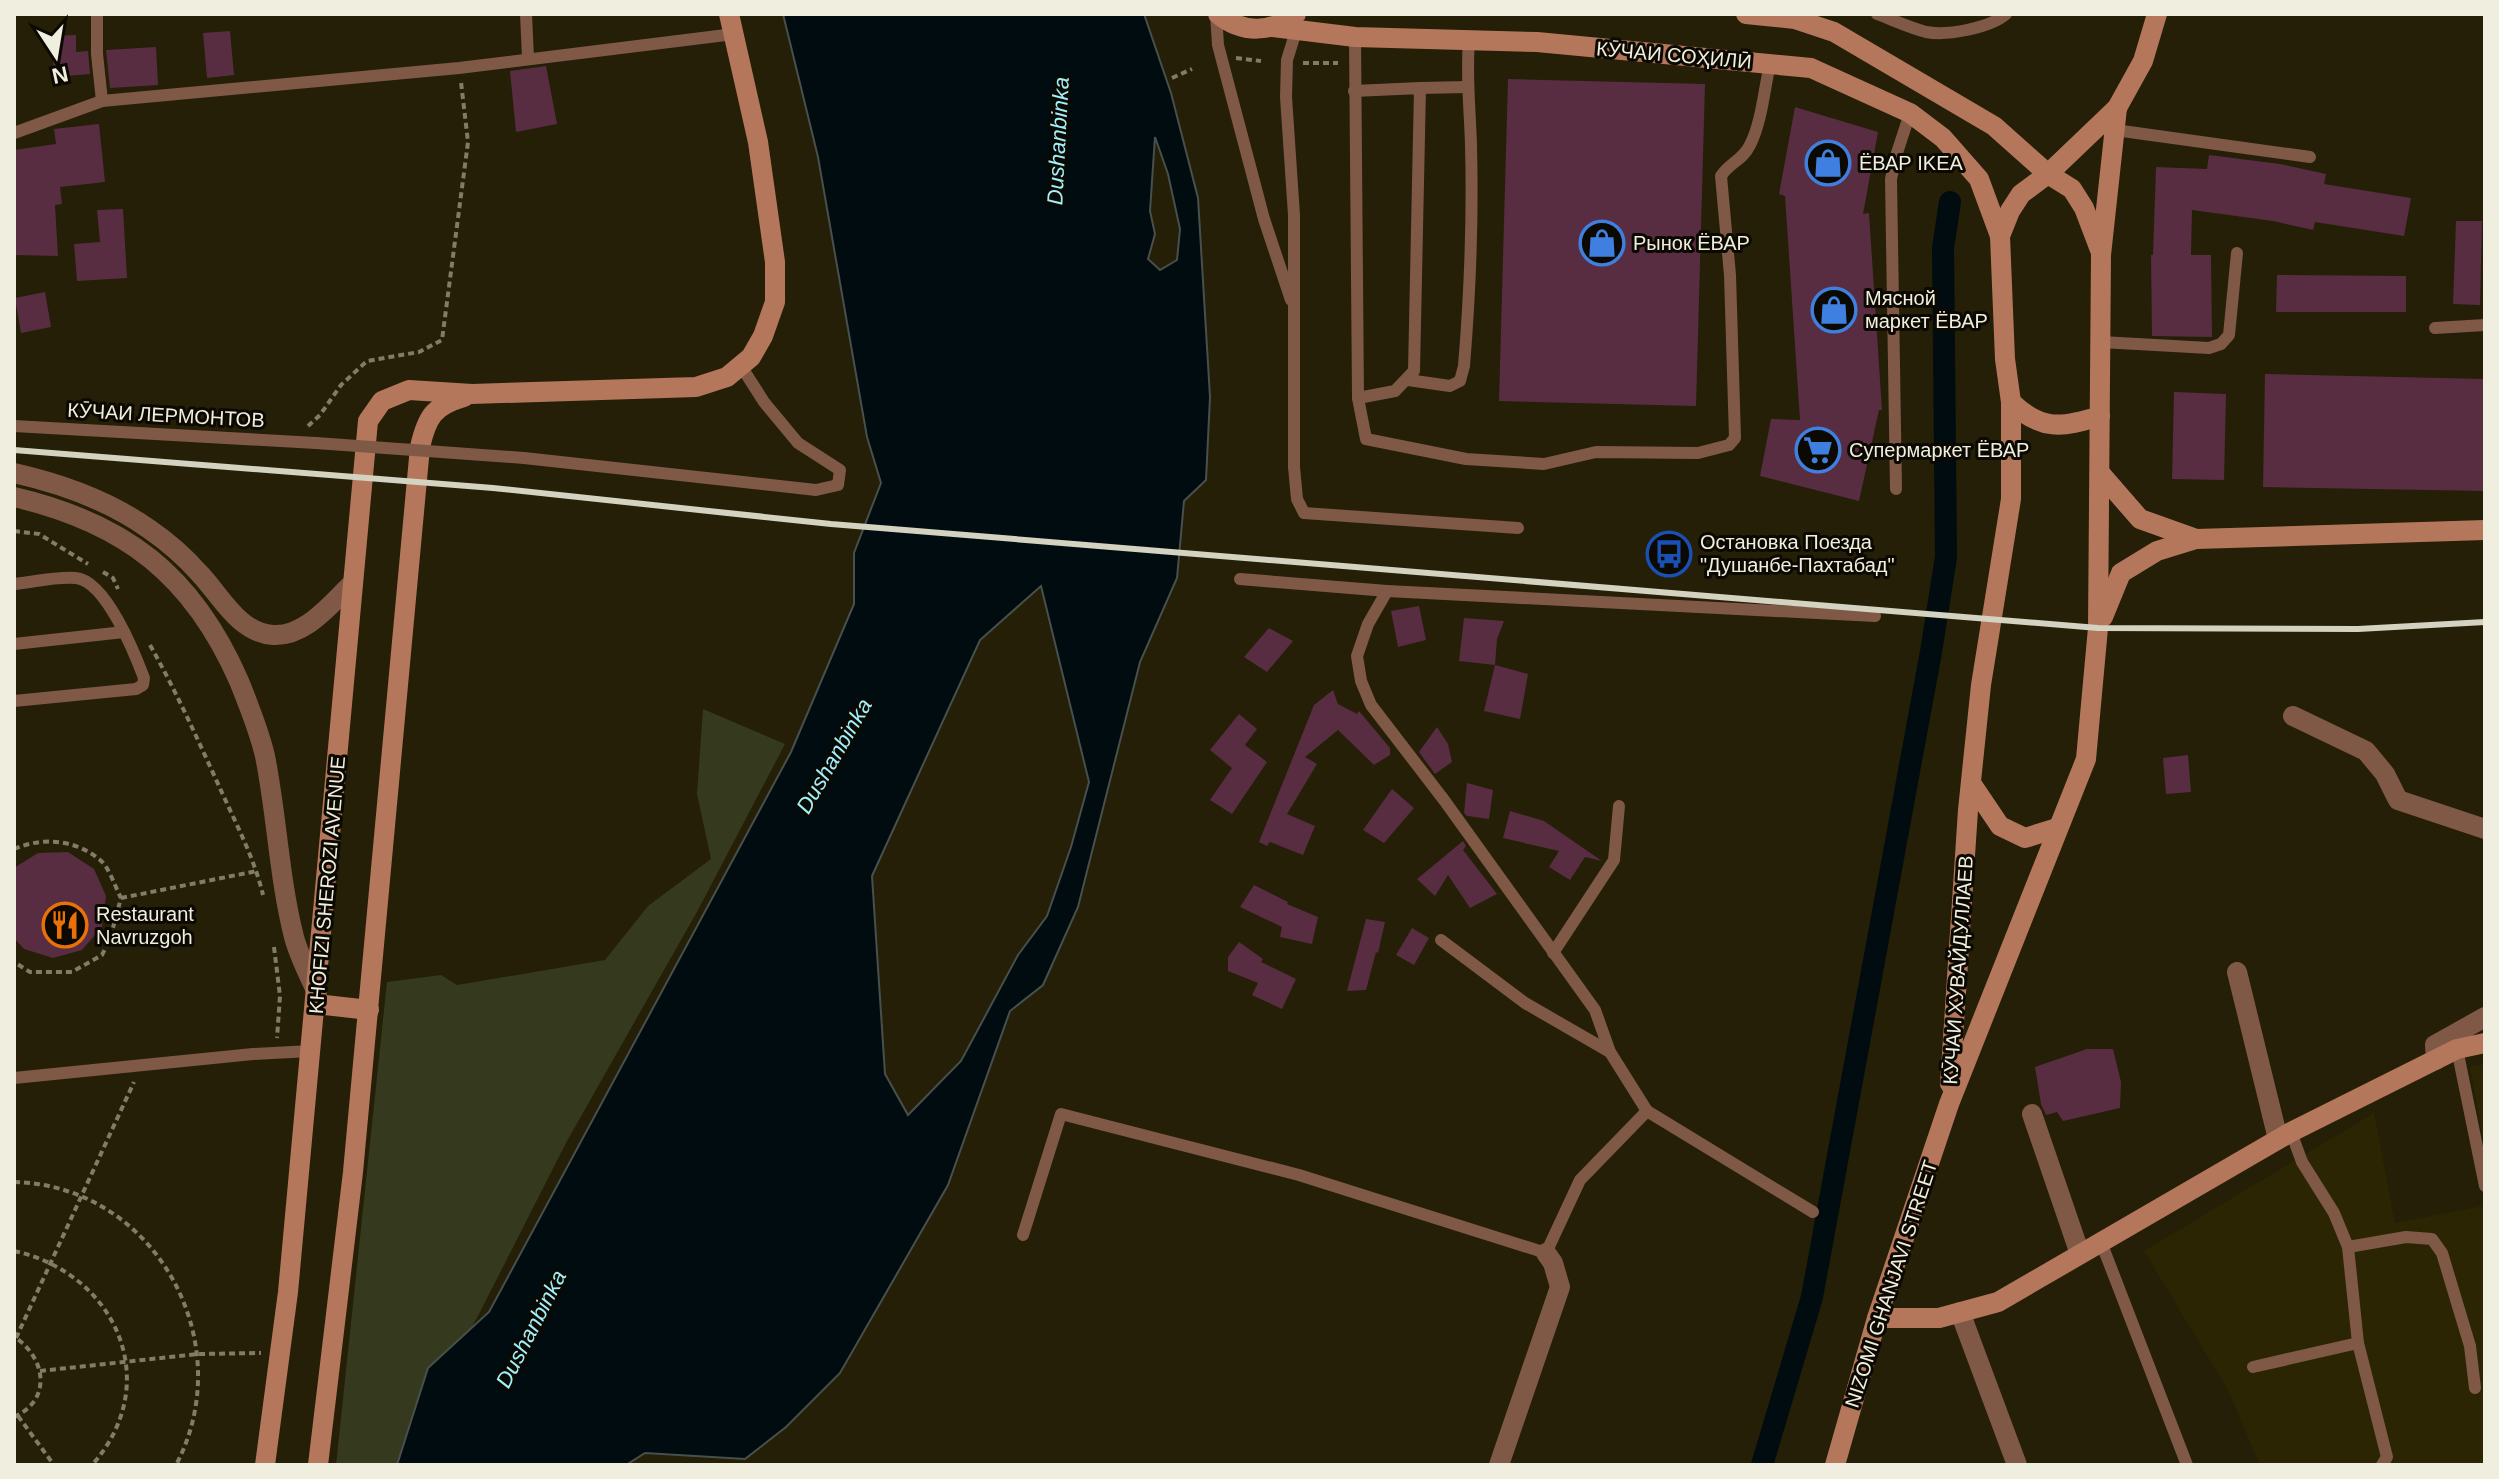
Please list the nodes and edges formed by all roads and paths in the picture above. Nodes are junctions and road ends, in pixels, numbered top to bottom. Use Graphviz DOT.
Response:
graph roads {
  1 [pos="97,14"];
  2 [pos="526,14"];
  3 [pos="1217,14"];
  4 [pos="1746,14"];
  5 [pos="1877,14"];
  6 [pos="2006,14"];
  7 [pos="2157,14"];
  8 [pos="1796,17"];
  9 [pos="1296,23"];
  10 [pos="731,24"];
  11 [pos="1355,37"];
  12 [pos="1469,41"];
  13 [pos="1234,57"];
  14 [pos="528,58"];
  15 [pos="1261,61"];
  16 [pos="1301,63"];
  17 [pos="1354,63"];
  18 [pos="1770,64"];
  19 [pos="459,68"];
  20 [pos="1192,69"];
  21 [pos="1172,78"];
  22 [pos="1467,87"];
  23 [pos="1420,88"];
  24 [pos="1354,91"];
  25 [pos="102,101"];
  26 [pos="2117,108"];
  27 [pos="1910,113"];
  28 [pos="2115,130"];
  29 [pos="14,133"];
  30 [pos="2310,157"];
  31 [pos="2048,174"];
  32 [pos="2000,236"];
  33 [pos="2237,253"];
  34 [pos="2101,255"];
  35 [pos="1294,312"];
  36 [pos="2485,325"];
  37 [pos="2435,328"];
  38 [pos="2101,342"];
  39 [pos="741,366"];
  40 [pos="1408,380"];
  41 [pos="472,394"];
  42 [pos="1358,398"];
  43 [pos="2011,402"];
  44 [pos="2100,416"];
  45 [pos="14,426"];
  46 [pos="291,442"];
  47 [pos="14,473"];
  48 [pos="2100,473"];
  49 [pos="1896,489"];
  50 [pos="14,497"];
  51 [pos="1518,528"];
  52 [pos="2485,530"];
  53 [pos="14,531"];
  54 [pos="2196,539"];
  55 [pos="1240,579"];
  56 [pos="353,583"];
  57 [pos="14,584"];
  58 [pos="1387,591"];
  59 [pos="120,592"];
  60 [pos="1875,616"];
  61 [pos="2098,628"];
  62 [pos="124,632"];
  63 [pos="143,632"];
  64 [pos="14,644"];
  65 [pos="14,701"];
  66 [pos="2293,716"];
  67 [pos="1971,783"];
  68 [pos="1619,806"];
  69 [pos="2057,828"];
  70 [pos="2485,829"];
  71 [pos="14,849"];
  72 [pos="257,871"];
  73 [pos="263,897"];
  74 [pos="121,898"];
  75 [pos="273,936"];
  76 [pos="1441,940"];
  77 [pos="1553,953"];
  78 [pos="14,962"];
  79 [pos="2237,972"];
  80 [pos="316,999"];
  81 [pos="369,1010"];
  82 [pos="2485,1017"];
  83 [pos="2485,1043"];
  84 [pos="2457,1049"];
  85 [pos="311,1051"];
  86 [pos="276,1052"];
  87 [pos="1610,1052"];
  88 [pos="2436,1060"];
  89 [pos="137,1065"];
  90 [pos="14,1078"];
  91 [pos="1949,1104"];
  92 [pos="1647,1111"];
  93 [pos="2032,1114"];
  94 [pos="2284,1135"];
  95 [pos="14,1182"];
  96 [pos="2485,1186"];
  97 [pos="81,1194"];
  98 [pos="1813,1212"];
  99 [pos="1023,1235"];
  100 [pos="2101,1242"];
  101 [pos="2348,1247"];
  102 [pos="14,1251"];
  103 [pos="1546,1253"];
  104 [pos="2080,1254"];
  105 [pos="51,1262"];
  106 [pos="1960,1312"];
  107 [pos="1877,1318"];
  108 [pos="15,1337"];
  109 [pos="2358,1343"];
  110 [pos="281,1353"];
  111 [pos="198,1354"];
  112 [pos="125,1362"];
  113 [pos="2253,1367"];
  114 [pos="40,1371"];
  115 [pos="2475,1388"];
  116 [pos="16,1416"];
  117 [pos="54,1465"];
  118 [pos="92,1465"];
  119 [pos="176,1465"];
  120 [pos="265,1465"];
  121 [pos="318,1465"];
  122 [pos="1499,1465"];
  123 [pos="1835,1465"];
  124 [pos="2017,1465"];
  125 [pos="2187,1465"];
  126 [pos="2382,1465"];
  1 -- 25 [label="lane"];
  2 -- 14 [label="lane"];
  3 -- 9 [label="street, КӮЧАИ СОҲИЛӢ"];
  3 -- 35 [label="lane"];
  4 -- 8 [label="street"];
  5 -- 6 [label="lane"];
  7 -- 26 [label="street"];
  8 -- 31 [label="street"];
  9 -- 11 [label="street, КӮЧАИ СОҲИЛӢ"];
  9 -- 35 [label="lane"];
  10 -- 14 [label="lane"];
  10 -- 39 [label="street, KHOFIZI SHEROZI AVENUE"];
  11 -- 12 [label="street, КӮЧАИ СОҲИЛӢ"];
  11 -- 17 [label="lane"];
  12 -- 18 [label="street, КӮЧАИ СОҲИЛӢ"];
  12 -- 22 [label="lane"];
  13 -- 15 [label="path"];
  14 -- 19 [label="lane"];
  16 -- 17 [label="path"];
  17 -- 24 [label="lane"];
  18 -- 27 [label="street, КӮЧАИ СОҲИЛӢ"];
  18 -- 42 [label="lane"];
  19 -- 25 [label="lane"];
  19 -- 46 [label="path"];
  20 -- 21 [label="path"];
  22 -- 23 [label="lane"];
  22 -- 40 [label="lane"];
  23 -- 24 [label="lane"];
  23 -- 40 [label="lane"];
  24 -- 42 [label="lane"];
  25 -- 29 [label="lane"];
  26 -- 28 [label="street, КӮЧАИ ХУВАЙДУЛЛАЕВ"];
  26 -- 31 [label="street, КӮЧАИ ХУВАЙДУЛЛАЕВ"];
  27 -- 32 [label="street, КӮЧАИ СОҲИЛӢ"];
  27 -- 49 [label="lane"];
  28 -- 30 [label="lane"];
  28 -- 34 [label="street, КӮЧАИ ХУВАЙДУЛЛАЕВ"];
  31 -- 32 [label="street, КӮЧАИ ХУВАЙДУЛЛАЕВ"];
  31 -- 34 [label="street, КӮЧАИ ХУВАЙДУЛЛАЕВ"];
  32 -- 43 [label="street, КӮЧАИ ХУВАЙДУЛЛАЕВ"];
  33 -- 38 [label="lane"];
  34 -- 38 [label="street, КӮЧАИ ХУВАЙДУЛЛАЕВ"];
  35 -- 51 [label="lane"];
  36 -- 37 [label="lane"];
  38 -- 44 [label="street, КӮЧАИ ХУВАЙДУЛЛАЕВ"];
  39 -- 41 [label="street, KHOFIZI SHEROZI AVENUE"];
  39 -- 46 [label="lane, КӮЧАИ ЛЕРМОНТОВ, bridge"];
  40 -- 42 [label="lane"];
  41 -- 56 [label="street, KHOFIZI SHEROZI AVENUE"];
  41 -- 81 [label="street, KHOFIZI SHEROZI AVENUE"];
  43 -- 44 [label="street"];
  43 -- 67 [label="street, КӮЧАИ ХУВАЙДУЛЛАЕВ"];
  44 -- 48 [label="street, КӮЧАИ ХУВАЙДУЛЛАЕВ"];
  45 -- 46 [label="lane, КӮЧАИ ЛЕРМОНТОВ"];
  47 -- 56 [label="street"];
  48 -- 54 [label="street"];
  48 -- 61 [label="street, КӮЧАИ ХУВАЙДУЛЛАЕВ"];
  50 -- 80 [label="street"];
  52 -- 54 [label="street"];
  53 -- 59 [label="path"];
  54 -- 61 [label="street"];
  55 -- 58 [label="lane"];
  56 -- 80 [label="street, KHOFIZI SHEROZI AVENUE"];
  57 -- 62 [label="lane"];
  58 -- 60 [label="lane"];
  58 -- 77 [label="lane"];
  61 -- 69 [label="street, КӮЧАИ ХУВАЙДУЛЛАЕВ"];
  62 -- 64 [label="lane"];
  62 -- 65 [label="lane"];
  63 -- 72 [label="path"];
  66 -- 70 [label="street"];
  67 -- 69 [label="street"];
  67 -- 91 [label="street, КӮЧАИ ХУВАЙДУЛЛАЕВ"];
  68 -- 77 [label="lane"];
  69 -- 91 [label="street, КӮЧАИ ХУВАЙДУЛЛАЕВ"];
  71 -- 74 [label="path"];
  72 -- 73 [label="path"];
  72 -- 74 [label="path"];
  74 -- 78 [label="path"];
  75 -- 86 [label="path"];
  76 -- 87 [label="lane"];
  77 -- 87 [label="lane"];
  79 -- 94 [label="street"];
  80 -- 81 [label="street"];
  80 -- 85 [label="street, KHOFIZI SHEROZI AVENUE"];
  81 -- 121 [label="street, KHOFIZI SHEROZI AVENUE"];
  82 -- 88 [label="street"];
  83 -- 84 [label="street"];
  84 -- 88 [label="street"];
  84 -- 96 [label="lane"];
  85 -- 86 [label="lane"];
  85 -- 110 [label="street, KHOFIZI SHEROZI AVENUE"];
  86 -- 89 [label="lane"];
  87 -- 92 [label="lane"];
  88 -- 94 [label="street"];
  89 -- 90 [label="lane"];
  89 -- 97 [label="path"];
  91 -- 107 [label="street, NIZOMI GHANJAVI STREET"];
  92 -- 98 [label="lane"];
  92 -- 103 [label="lane"];
  93 -- 104 [label="street"];
  94 -- 100 [label="street"];
  94 -- 101 [label="lane"];
  95 -- 97 [label="path"];
  97 -- 105 [label="path"];
  97 -- 111 [label="path"];
  99 -- 103 [label="lane"];
  100 -- 104 [label="street"];
  100 -- 125 [label="lane"];
  101 -- 109 [label="lane"];
  101 -- 115 [label="lane"];
  102 -- 105 [label="path"];
  103 -- 122 [label="street"];
  104 -- 106 [label="street"];
  105 -- 108 [label="path"];
  105 -- 112 [label="path"];
  106 -- 107 [label="street"];
  106 -- 124 [label="street"];
  107 -- 123 [label="street, NIZOMI GHANJAVI STREET"];
  108 -- 114 [label="path"];
  109 -- 113 [label="lane"];
  109 -- 126 [label="lane"];
  110 -- 111 [label="path"];
  110 -- 120 [label="street, KHOFIZI SHEROZI AVENUE"];
  111 -- 112 [label="path"];
  111 -- 119 [label="path"];
  112 -- 114 [label="path"];
  112 -- 118 [label="path"];
  114 -- 116 [label="path"];
  116 -- 117 [label="path"];
}
